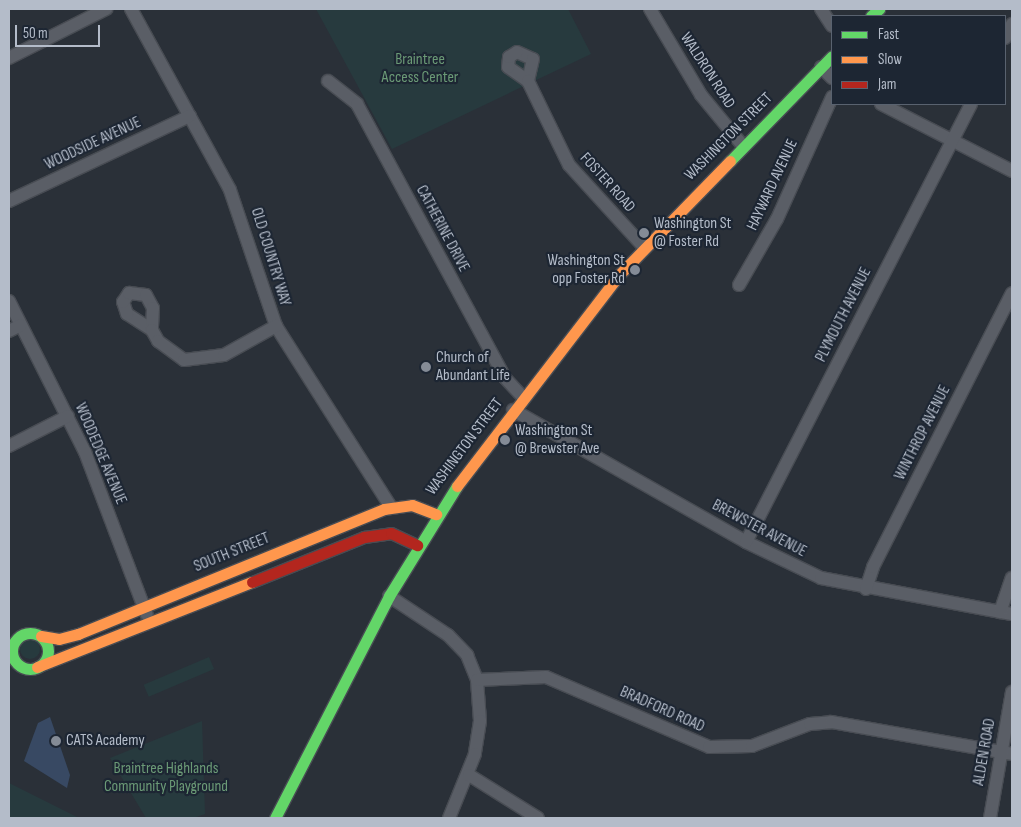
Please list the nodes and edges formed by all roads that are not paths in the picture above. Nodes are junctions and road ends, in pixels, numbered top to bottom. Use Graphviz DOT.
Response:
graph roads {
  1 [pos="106,9"];
  2 [pos="131,9"];
  3 [pos="650,9"];
  4 [pos="821,9"];
  5 [pos="831,24"];
  6 [pos="1012,24"];
  7 [pos="1006,36"];
  8 [pos="831,57"];
  9 [pos="9,58"];
  10 [pos="821,67"];
  11 [pos="831,77"];
  12 [pos="328,81"];
  13 [pos="528,81"];
  14 [pos="831,99"];
  15 [pos="883,105"];
  16 [pos="970,105"];
  17 [pos="190,116"];
  18 [pos="952,140"];
  19 [pos="743,146"];
  20 [pos="1012,171"];
  21 [pos="9,201"];
  22 [pos="644,248"];
  23 [pos="738,285"];
  24 [pos="1012,293"];
  25 [pos="9,301"];
  26 [pos="21,325"];
  27 [pos="276,326"];
  28 [pos="152,330"];
  29 [pos="9,331"];
  30 [pos="523,398"];
  31 [pos="514,410"];
  32 [pos="68,416"];
  33 [pos="9,446"];
  34 [pos="391,507"];
  35 [pos="436,514"];
  36 [pos="746,542"];
  37 [pos="417,545"];
  38 [pos="1012,578"];
  39 [pos="866,589"];
  40 [pos="389,596"];
  41 [pos="143,607"];
  42 [pos="1006,613"];
  43 [pos="151,624"];
  44 [pos="9,626"];
  45 [pos="28,633"];
  46 [pos="41,636"];
  47 [pos="11,654"];
  48 [pos="37,667"];
  49 [pos="478,680"];
  50 [pos="1012,692"];
  51 [pos="1007,754"];
  52 [pos="469,775"];
  53 [pos="275,818"];
  54 [pos="450,818"];
  55 [pos="538,818"];
  56 [pos="990,818"];
  1 -- 9 [label="street"];
  2 -- 17 [label="street, OLD COUNTRY WAY"];
  3 -- 19 [label="street, WALDRON ROAD"];
  4 -- 5 [label="street"];
  6 -- 7 [label="street"];
  8 -- 10 [label="main road, WASHINGTON STREET"];
  10 -- 11 [label="street"];
  10 -- 19 [label="main road, WASHINGTON STREET"];
  12 -- 30 [label="street, CATHERINE DRIVE"];
  13 -- 22 [label="street, FOSTER ROAD"];
  14 -- 23 [label="street, HAYWARD AVENUE"];
  15 -- 18 [label="street"];
  16 -- 18 [label="street, PLYMOUTH AVENUE"];
  17 -- 21 [label="street, WOODSIDE AVENUE"];
  17 -- 27 [label="street, OLD COUNTRY WAY"];
  18 -- 20 [label="street"];
  18 -- 36 [label="street, PLYMOUTH AVENUE"];
  19 -- 22 [label="main road, WASHINGTON STREET"];
  22 -- 30 [label="main road, WASHINGTON STREET"];
  24 -- 39 [label="street, WINTHROP AVENUE"];
  25 -- 26 [label="street, WOODEDGE AVENUE"];
  26 -- 29 [label="street"];
  26 -- 32 [label="street, WOODEDGE AVENUE"];
  27 -- 28 [label="street"];
  27 -- 34 [label="street, OLD COUNTRY WAY"];
  30 -- 31 [label="main road, WASHINGTON STREET"];
  31 -- 35 [label="main road, WASHINGTON STREET"];
  31 -- 36 [label="street, BREWSTER AVENUE"];
  32 -- 33 [label="street"];
  32 -- 41 [label="street, WOODEDGE AVENUE"];
  34 -- 35 [label="main road, SOUTH STREET"];
  34 -- 41 [label="main road, SOUTH STREET"];
  35 -- 37 [label="main road, WASHINGTON STREET"];
  36 -- 39 [label="street, BREWSTER AVENUE"];
  37 -- 40 [label="main road, WASHINGTON STREET"];
  37 -- 43 [label="main road"];
  38 -- 42 [label="street"];
  39 -- 42 [label="street, BREWSTER AVENUE"];
  40 -- 49 [label="street"];
  40 -- 53 [label="main road, WASHINGTON STREET"];
  41 -- 43 [label="street, WOODEDGE AVENUE"];
  41 -- 46 [label="main road, SOUTH STREET"];
  43 -- 48 [label="main road"];
  44 -- 45 [label="main road"];
  45 -- 46 [label="main road"];
  45 -- 47 [label="main road"];
  46 -- 48 [label="main road"];
  47 -- 48 [label="main road"];
  49 -- 51 [label="street, BRADFORD ROAD"];
  49 -- 52 [label="street"];
  50 -- 51 [label="street, ALDEN ROAD"];
  51 -- 56 [label="street, ALDEN ROAD"];
  52 -- 54 [label="street"];
  52 -- 55 [label="street"];
}
